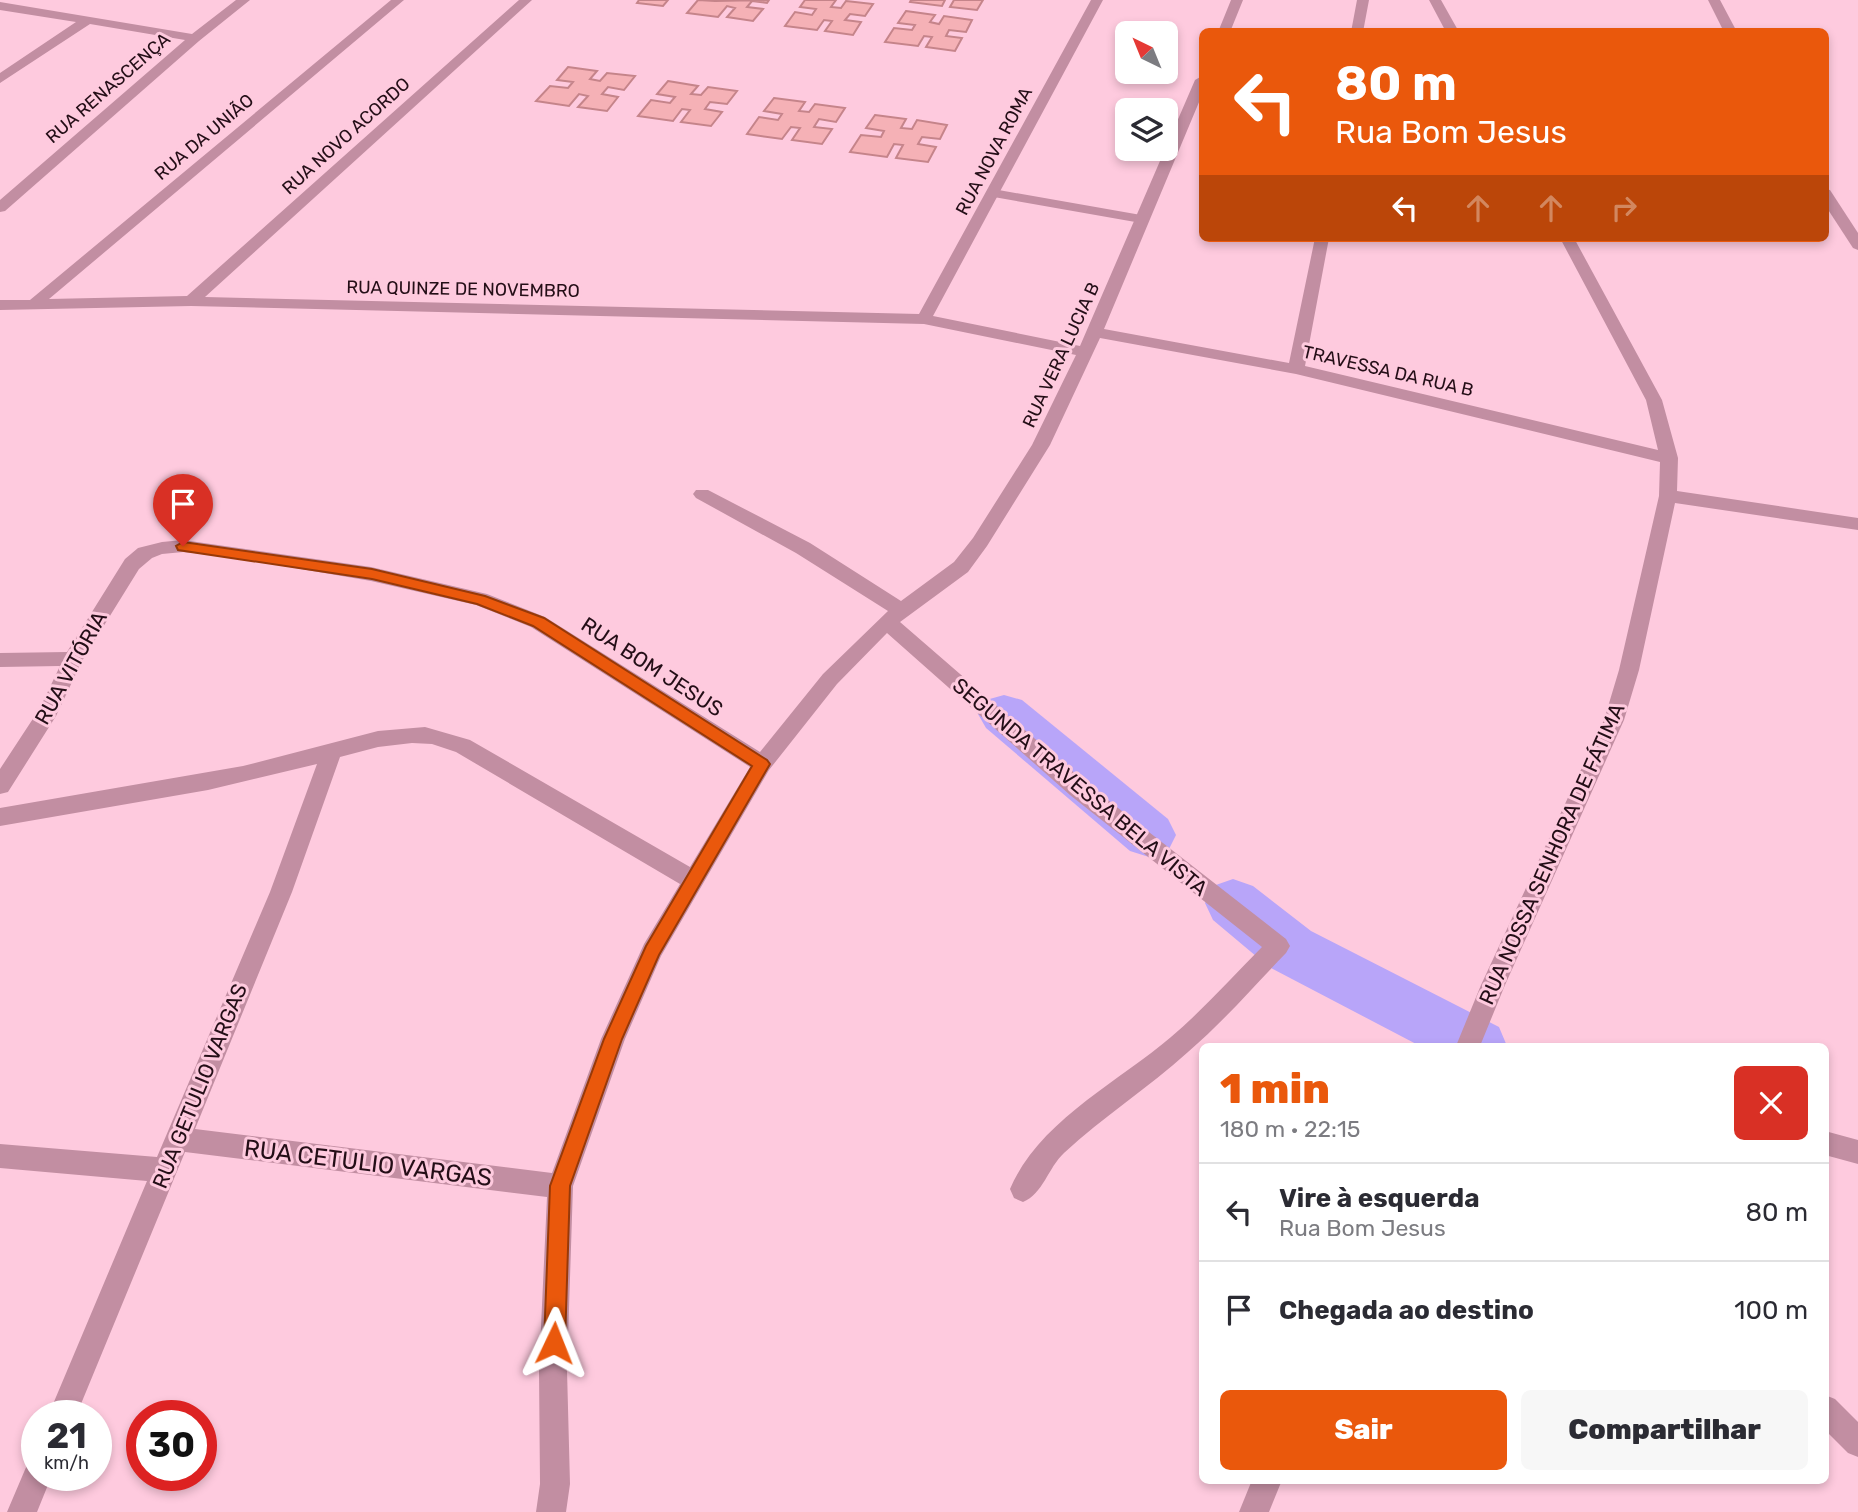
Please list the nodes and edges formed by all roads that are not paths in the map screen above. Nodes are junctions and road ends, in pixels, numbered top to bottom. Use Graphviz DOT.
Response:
graph roads {
  1 [pos="244,0"];
  2 [pos="398,0"];
  3 [pos="526,0"];
  4 [pos="1097,0"];
  5 [pos="1237,0"];
  6 [pos="1363,0"];
  7 [pos="1435,0"];
  8 [pos="1714,0"];
  9 [pos="1,7"];
  10 [pos="85,22"];
  11 [pos="1226,28"];
  12 [pos="1358,28"];
  13 [pos="1451,28"];
  14 [pos="1729,28"];
  15 [pos="195,38"];
  16 [pos="0,79"];
  17 [pos="1199,87"];
  18 [pos="993,192"];
  19 [pos="1829,199"];
  20 [pos="0,208"];
  21 [pos="1141,219"];
  22 [pos="1321,242"];
  23 [pos="1569,242"];
  24 [pos="1858,245"];
  25 [pos="191,301"];
  26 [pos="34,304"];
  27 [pos="0,305"];
  28 [pos="924,319"];
  29 [pos="1095,332"];
  30 [pos="1086,352"];
  31 [pos="1296,369"];
  32 [pos="1669,458"];
  33 [pos="702,494"];
  34 [pos="1668,496"];
  35 [pos="1858,524"];
  36 [pos="145,553"];
  37 [pos="894,616"];
  38 [pos="0,660"];
  39 [pos="73,660"];
  40 [pos="331,754"];
  41 [pos="762,764"];
  42 [pos="0,786"];
  43 [pos="0,817"];
  44 [pos="694,881"];
  45 [pos="1469,1043"];
  46 [pos="177,1139"];
  47 [pos="1829,1144"];
  48 [pos="1858,1152"];
  49 [pos="0,1156"];
  50 [pos="167,1170"];
  51 [pos="560,1186"];
  52 [pos="1023,1189"];
  53 [pos="69,1400"];
  54 [pos="1829,1413"];
  55 [pos="1858,1443"];
  56 [pos="1265,1484"];
  57 [pos="31,1491"];
  58 [pos="22,1512"];
  59 [pos="551,1512"];
  60 [pos="1254,1512"];
  1 -- 15 [label="street, RUA RENASCENÇA"];
  2 -- 26 [label="street, RUA DA UNIÃO"];
  3 -- 25 [label="street, RUA NOVO ACORDO"];
  4 -- 18 [label="street, RUA NOVA ROMA"];
  5 -- 11 [label="street"];
  6 -- 12 [label="street"];
  7 -- 13 [label="street"];
  8 -- 14 [label="street"];
  9 -- 10 [label="street"];
  10 -- 15 [label="street"];
  10 -- 16 [label="street"];
  15 -- 20 [label="street, RUA RENASCENÇA"];
  17 -- 21 [label="street, RUA VERA LUCIA B"];
  18 -- 21 [label="street"];
  18 -- 28 [label="street, RUA NOVA ROMA"];
  19 -- 24 [label="street"];
  21 -- 29 [label="street, RUA VERA LUCIA B"];
  22 -- 31 [label="street"];
  23 -- 32 [label="street, RUA NOSSA SENHORA DE FÁTIMA"];
  25 -- 26 [label="street, RUA QUINZE DE NOVEMBRO"];
  25 -- 28 [label="street, RUA QUINZE DE NOVEMBRO"];
  26 -- 27 [label="street, RUA QUINZE DE NOVEMBRO"];
  28 -- 30 [label="street, RUA QUINZE DE NOVEMBRO"];
  29 -- 30 [label="street, RUA VERA LUCIA B"];
  29 -- 31 [label="street, TRAVESSA DA RUA B"];
  30 -- 37 [label="street, RUA VERA LUCIA B"];
  31 -- 32 [label="street, TRAVESSA DA RUA B"];
  32 -- 34 [label="street, RUA NOSSA SENHORA DE FÁTIMA"];
  33 -- 37 [label="street, SEGUNDA TRAVESSA BELA VISTA"];
  34 -- 35 [label="street"];
  34 -- 45 [label="street, RUA NOSSA SENHORA DE FÁTIMA"];
  36 -- 39 [label="street, RUA VITÓRIA"];
  36 -- 41 [label="street, RUA BOM JESUS"];
  37 -- 41 [label="street, RUA VERA LUCIA B"];
  37 -- 52 [label="street, SEGUNDA TRAVESSA BELA VISTA"];
  38 -- 39 [label="street"];
  39 -- 42 [label="street, RUA VITÓRIA"];
  40 -- 43 [label="street"];
  40 -- 44 [label="street"];
  40 -- 46 [label="street, RUA GETULIO VARGAS"];
  41 -- 44 [label="street, RUA VERA LUCIA B"];
  44 -- 51 [label="street, RUA VERA LUCIA B"];
  46 -- 50 [label="street, RUA GETULIO VARGAS"];
  46 -- 51 [label="street, RUA CETULIO VARGAS"];
  47 -- 48 [label="street"];
  49 -- 50 [label="street"];
  50 -- 53 [label="street, RUA GETULIO VARGAS"];
  51 -- 59 [label="street, RUA VERA LUCIA B"];
  54 -- 55 [label="street"];
  56 -- 60 [label="street"];
  57 -- 58 [label="street"];
}
